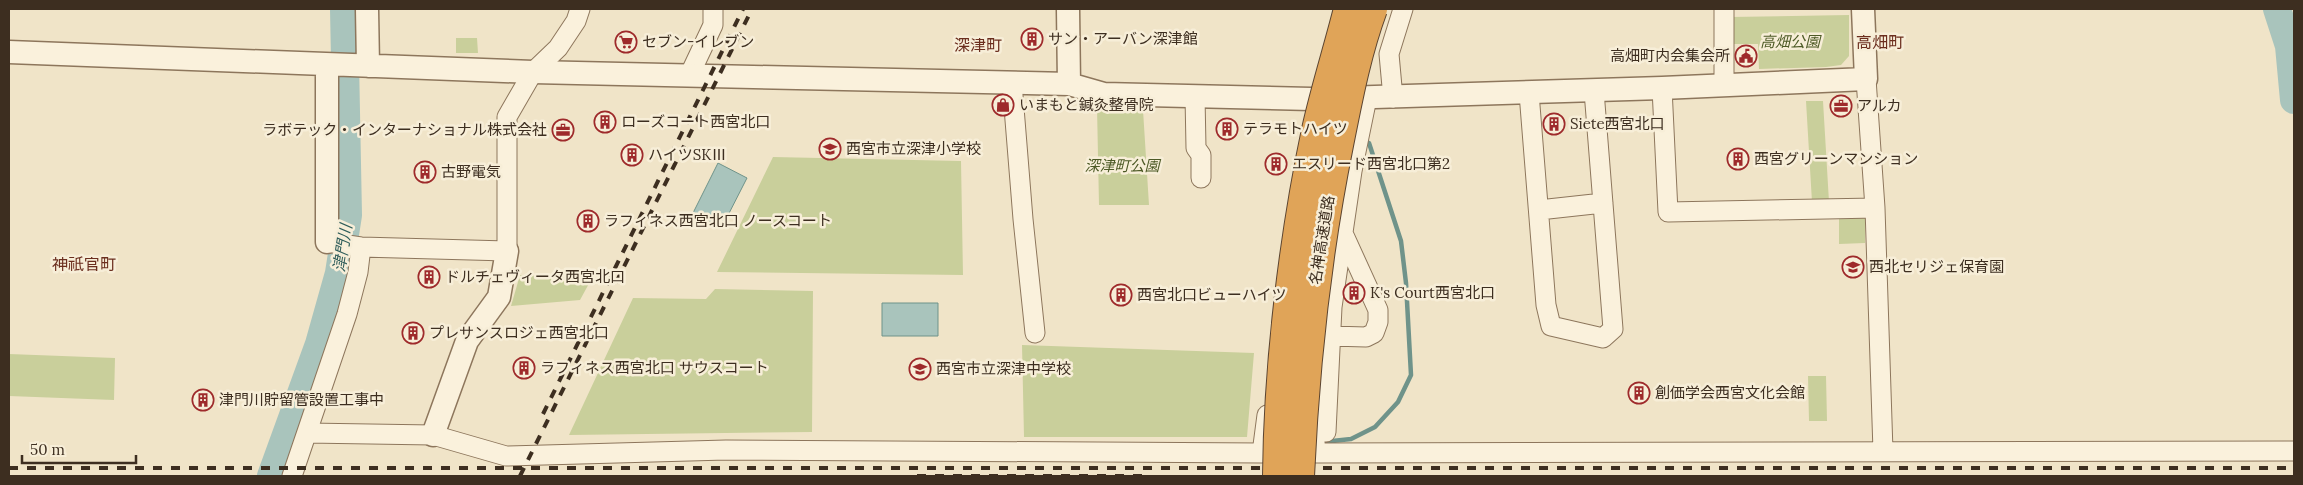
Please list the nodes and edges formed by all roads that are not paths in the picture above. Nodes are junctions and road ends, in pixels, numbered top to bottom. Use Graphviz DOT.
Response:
graph roads {
  1 [pos="367,9"];
  2 [pos="580,9"];
  3 [pos="713,9"];
  4 [pos="1068,9"];
  5 [pos="1348,9"];
  6 [pos="1373,9"];
  7 [pos="1402,9"];
  8 [pos="1724,9"];
  9 [pos="1863,9"];
  10 [pos="9,52"];
  11 [pos="347,65"];
  12 [pos="533,72"];
  13 [pos="689,76"];
  14 [pos="1866,79"];
  15 [pos="1012,84"];
  16 [pos="1069,84"];
  17 [pos="1724,86"];
  18 [pos="1662,88"];
  19 [pos="1594,91"];
  20 [pos="1529,93"];
  21 [pos="1195,96"];
  22 [pos="1368,98"];
  23 [pos="1393,98"];
  24 [pos="1312,99"];
  25 [pos="1201,178"];
  26 [pos="1603,204"];
  27 [pos="1874,208"];
  28 [pos="1538,210"];
  29 [pos="1342,231"];
  30 [pos="327,242"];
  31 [pos="361,247"];
  32 [pos="507,251"];
  33 [pos="1035,333"];
  34 [pos="1330,336"];
  35 [pos="1265,432"];
  36 [pos="1320,432"];
  37 [pos="307,434"];
  38 [pos="434,435"];
  39 [pos="1883,451"];
  40 [pos="2294,451"];
  41 [pos="292,476"];
  42 [pos="1277,476"];
  43 [pos="1300,476"];
  1 -- 11 [label="street"];
  2 -- 12 [label="street"];
  3 -- 13 [label="street"];
  4 -- 16 [label="street"];
  5 -- 42 [label="highway, 名神高速道路, bridge"];
  6 -- 43 [label="highway, 名神高速道路, bridge"];
  7 -- 23 [label="street"];
  8 -- 17 [label="street"];
  9 -- 14 [label="street"];
  10 -- 11 [label="street"];
  11 -- 12 [label="street"];
  11 -- 30 [label="street"];
  12 -- 13 [label="street"];
  12 -- 32 [label="street"];
  13 -- 15 [label="street"];
  14 -- 17 [label="street"];
  14 -- 27 [label="street"];
  15 -- 16 [label="street"];
  15 -- 33 [label="street"];
  16 -- 21 [label="street"];
  17 -- 18 [label="street"];
  18 -- 19 [label="street"];
  18 -- 27 [label="street"];
  19 -- 20 [label="street"];
  19 -- 26 [label="street"];
  20 -- 23 [label="street"];
  20 -- 28 [label="street"];
  21 -- 24 [label="street"];
  21 -- 25 [label="street"];
  22 -- 23 [label="street"];
  22 -- 24 [label="street"];
  22 -- 29 [label="street"];
  24 -- 35 [label="street"];
  26 -- 28 [label="street"];
  26 -- 28 [label="street"];
  27 -- 39 [label="street"];
  29 -- 34 [label="street"];
  29 -- 34 [label="street"];
  30 -- 31 [label="street"];
  31 -- 32 [label="street"];
  31 -- 37 [label="street"];
  32 -- 38 [label="street"];
  34 -- 36 [label="street"];
  35 -- 36 [label="street"];
  35 -- 38 [label="street"];
  36 -- 39 [label="street"];
  37 -- 38 [label="street"];
  37 -- 41 [label="street"];
  39 -- 40 [label="street"];
}
